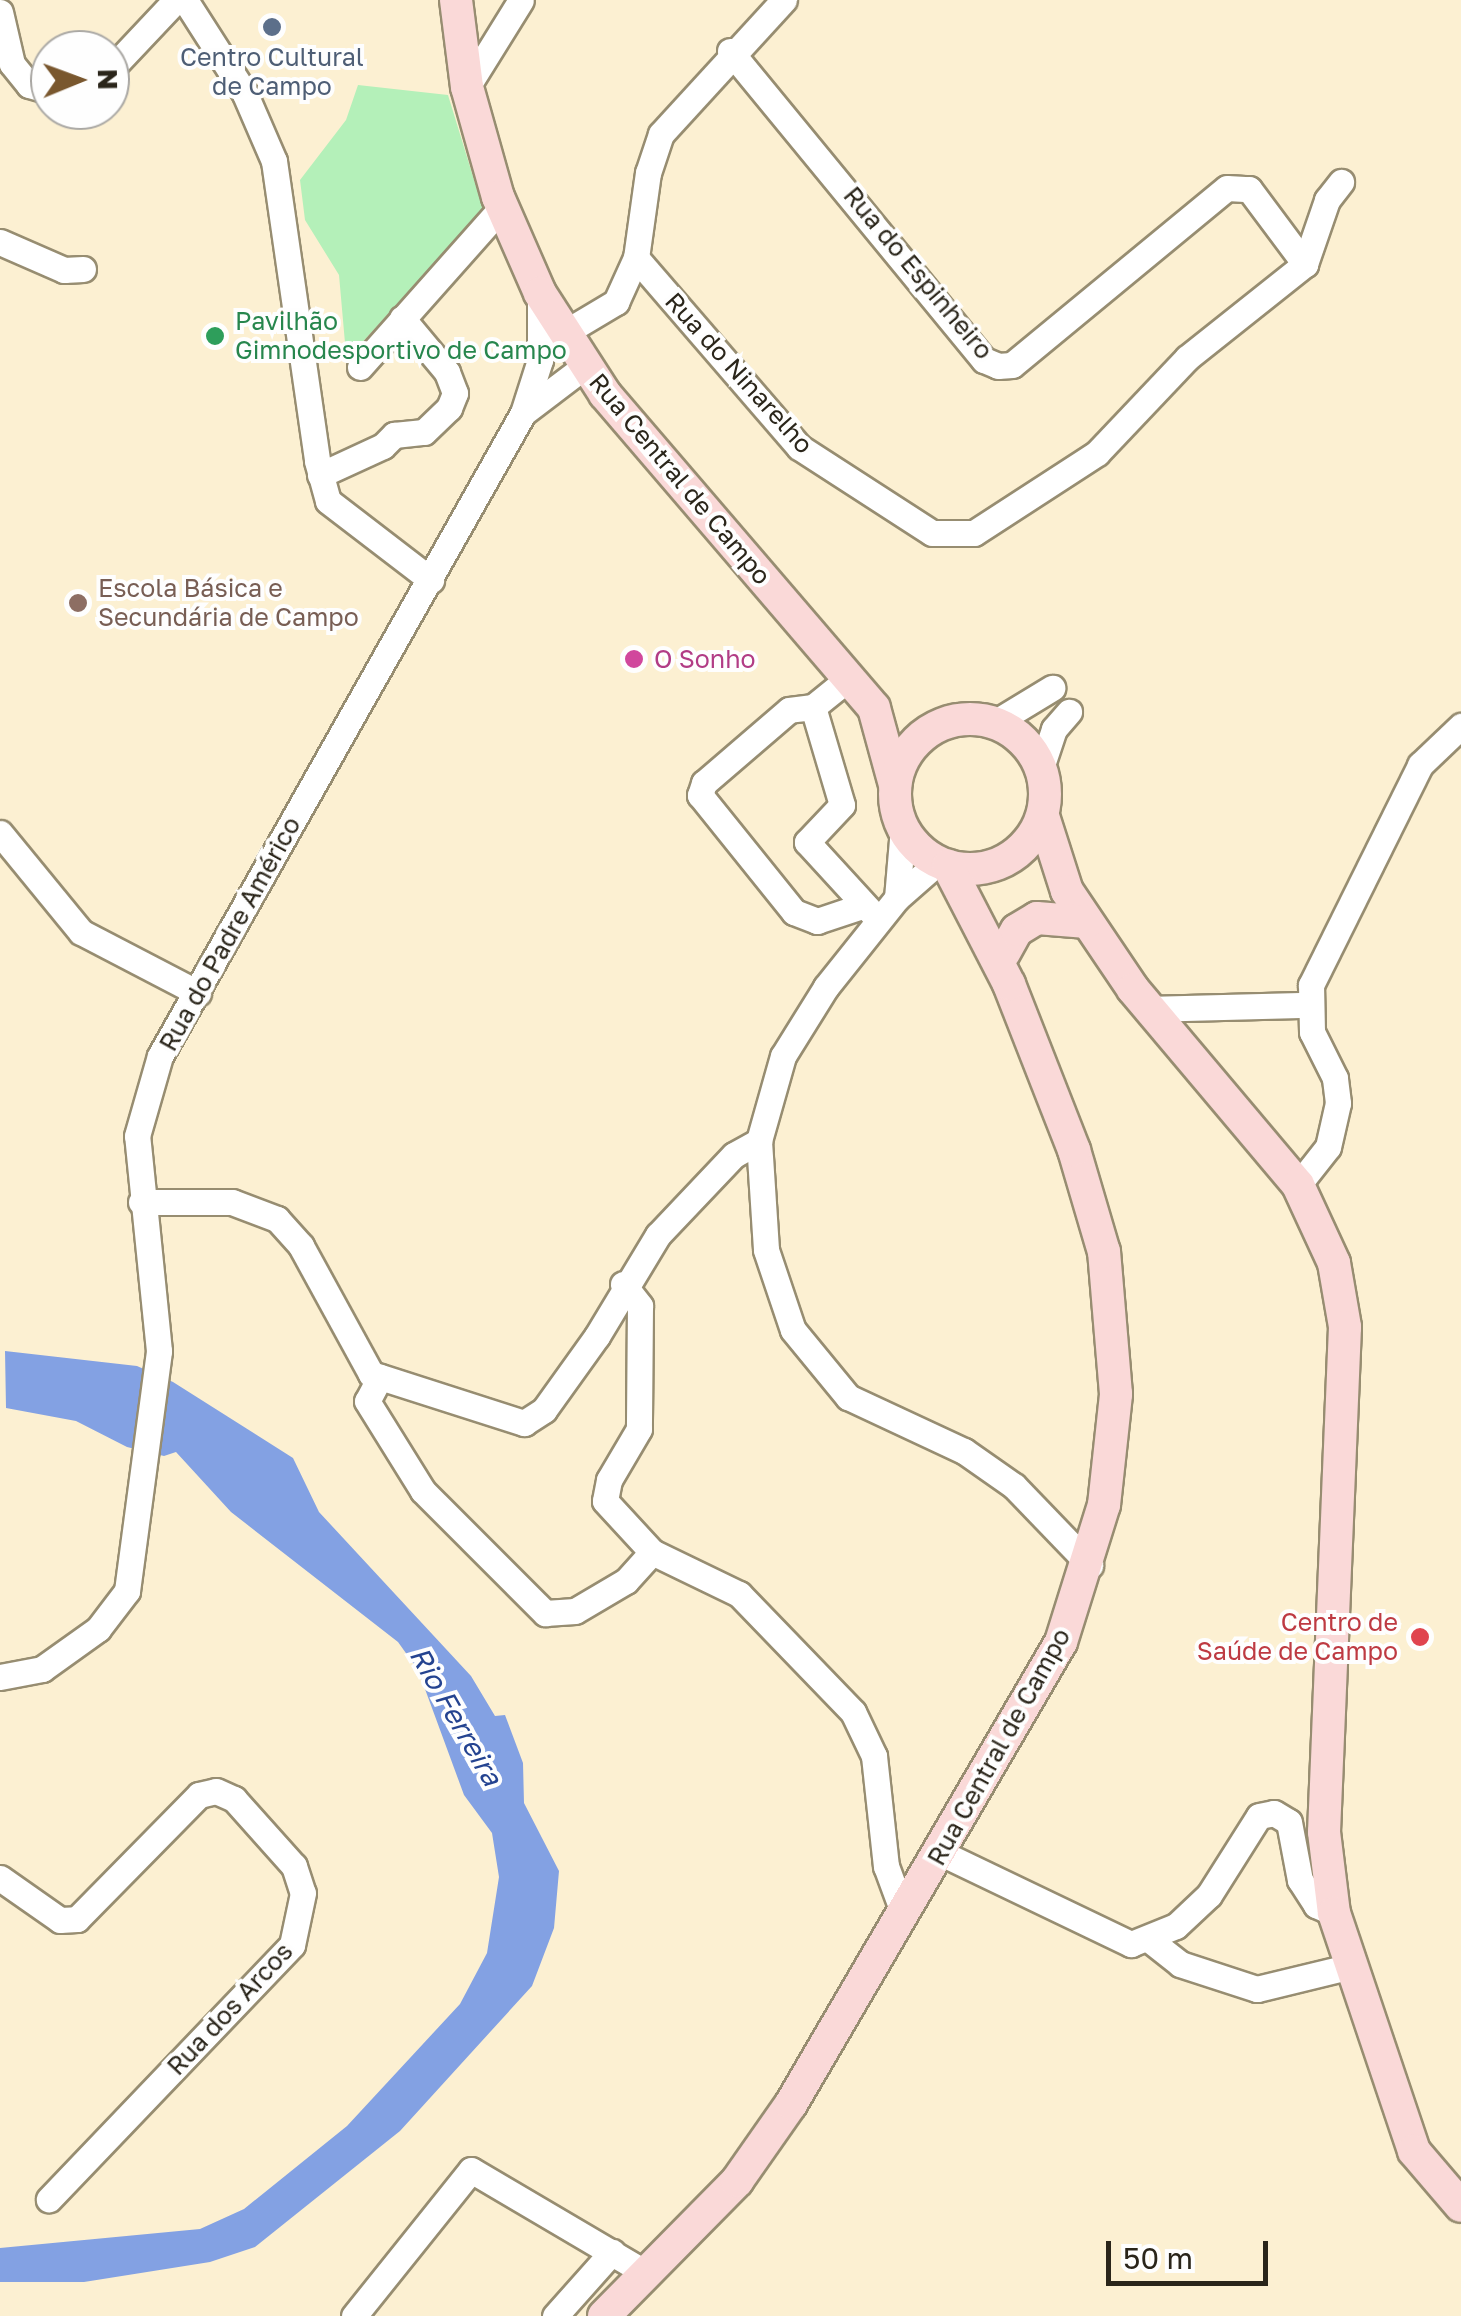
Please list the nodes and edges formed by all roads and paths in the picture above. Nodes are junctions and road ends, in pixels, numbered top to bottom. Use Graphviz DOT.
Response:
graph roads {
  1 [pos="176,0"];
  2 [pos="185,0"];
  3 [pos="784,0"];
  4 [pos="463,5"];
  5 [pos="514,8"];
  6 [pos="0,12"];
  7 [pos="130,49"];
  8 [pos="730,52"];
  9 [pos="30,85"];
  10 [pos="466,87"];
  11 [pos="1341,182"];
  12 [pos="502,206"];
  13 [pos="0,242"];
  14 [pos="636,258"];
  15 [pos="1305,264"];
  16 [pos="83,270"];
  17 [pos="540,293"];
  18 [pos="402,318"];
  19 [pos="574,349"];
  20 [pos="540,360"];
  21 [pos="360,367"];
  22 [pos="522,413"];
  23 [pos="320,474"];
  24 [pos="432,580"];
  25 [pos="849,678"];
  26 [pos="1052,688"];
  27 [pos="813,707"];
  28 [pos="874,708"];
  29 [pos="1070,712"];
  30 [pos="944,722"];
  31 [pos="996,722"];
  32 [pos="1461,726"];
  33 [pos="1041,768"];
  34 [pos="895,785"];
  35 [pos="1042,816"];
  36 [pos="903,828"];
  37 [pos="0,833"];
  38 [pos="1001,862"];
  39 [pos="943,864"];
  40 [pos="1067,891"];
  41 [pos="897,898"];
  42 [pos="871,913"];
  43 [pos="1088,922"];
  44 [pos="1007,969"];
  45 [pos="198,993"];
  46 [pos="1307,1005"];
  47 [pos="1149,1009"];
  48 [pos="760,1141"];
  49 [pos="1298,1185"];
  50 [pos="141,1202"];
  51 [pos="623,1284"];
  52 [pos="380,1377"];
  53 [pos="652,1552"];
  54 [pos="1090,1565"];
  55 [pos="2,1676"];
  56 [pos="942,1853"];
  57 [pos="0,1878"];
  58 [pos="1334,1913"];
  59 [pos="904,1915"];
  60 [pos="1151,1940"];
  61 [pos="1351,1966"];
  62 [pos="49,2198"];
  63 [pos="1461,2206"];
  64 [pos="612,2252"];
  65 [pos="644,2272"];
  66 [pos="354,2316"];
  67 [pos="555,2316"];
  68 [pos="604,2316"];
  1 -- 7 [label="street"];
  2 -- 23 [label="street"];
  3 -- 8 [label="street"];
  4 -- 5 [label="street"];
  4 -- 10 [label="main road, Rua Central de Campo"];
  5 -- 10 [label="street"];
  6 -- 9 [label="street"];
  8 -- 14 [label="street"];
  8 -- 15 [label="street, Rua do Espinheiro"];
  10 -- 12 [label="main road, Rua Central de Campo"];
  11 -- 15 [label="street"];
  12 -- 17 [label="main road, Rua Central de Campo"];
  12 -- 18 [label="street"];
  13 -- 16 [label="street"];
  14 -- 15 [label="street, Rua do Ninarelho"];
  14 -- 19 [label="street"];
  17 -- 19 [label="main road, Rua Central de Campo"];
  17 -- 20 [label="street, Rua do Padre Américo"];
  18 -- 21 [label="street"];
  18 -- 23 [label="street"];
  19 -- 20 [label="street"];
  19 -- 22 [label="street, Rua do Padre Américo"];
  19 -- 25 [label="main road, Rua Central de Campo"];
  20 -- 22 [label="street, Rua do Padre Américo"];
  22 -- 24 [label="street, Rua do Padre Américo"];
  23 -- 24 [label="street"];
  24 -- 45 [label="street, Rua do Padre Américo"];
  25 -- 27 [label="street"];
  25 -- 28 [label="main road, Rua Central de Campo"];
  26 -- 31 [label="street"];
  27 -- 42 [label="street"];
  27 -- 42 [label="street"];
  28 -- 30 [label="main road"];
  28 -- 34 [label="main road, Rua Central de Campo"];
  29 -- 33 [label="street"];
  30 -- 31 [label="main road"];
  30 -- 34 [label="main road"];
  31 -- 33 [label="main road"];
  32 -- 46 [label="street"];
  33 -- 35 [label="main road"];
  34 -- 36 [label="main road"];
  35 -- 38 [label="main road"];
  35 -- 40 [label="main road"];
  36 -- 39 [label="main road"];
  36 -- 41 [label="street"];
  37 -- 45 [label="street"];
  38 -- 39 [label="main road"];
  38 -- 40 [label="main road"];
  38 -- 44 [label="main road, Rua Central de Campo"];
  39 -- 41 [label="street"];
  39 -- 44 [label="main road, Rua Central de Campo"];
  40 -- 43 [label="main road"];
  41 -- 42 [label="street"];
  42 -- 48 [label="street"];
  43 -- 44 [label="main road"];
  43 -- 47 [label="main road"];
  44 -- 54 [label="main road, Rua Central de Campo"];
  45 -- 50 [label="street, Rua do Padre Américo"];
  46 -- 47 [label="street"];
  46 -- 49 [label="street"];
  47 -- 49 [label="main road"];
  48 -- 51 [label="street"];
  48 -- 54 [label="street"];
  49 -- 58 [label="main road"];
  50 -- 52 [label="street"];
  50 -- 55 [label="street, Rua do Padre Américo"];
  51 -- 52 [label="street"];
  51 -- 53 [label="street"];
  52 -- 53 [label="street"];
  53 -- 59 [label="street"];
  54 -- 56 [label="main road, Rua Central de Campo"];
  56 -- 59 [label="main road, Rua Central de Campo"];
  56 -- 60 [label="street"];
  57 -- 62 [label="street, Rua dos Arcos"];
  58 -- 60 [label="street"];
  58 -- 61 [label="main road"];
  59 -- 65 [label="main road, Rua Central de Campo"];
  60 -- 61 [label="street"];
  61 -- 63 [label="main road"];
  64 -- 65 [label="street"];
  64 -- 66 [label="street"];
  64 -- 67 [label="street"];
  65 -- 68 [label="main road, Rua Central de Campo"];
}
